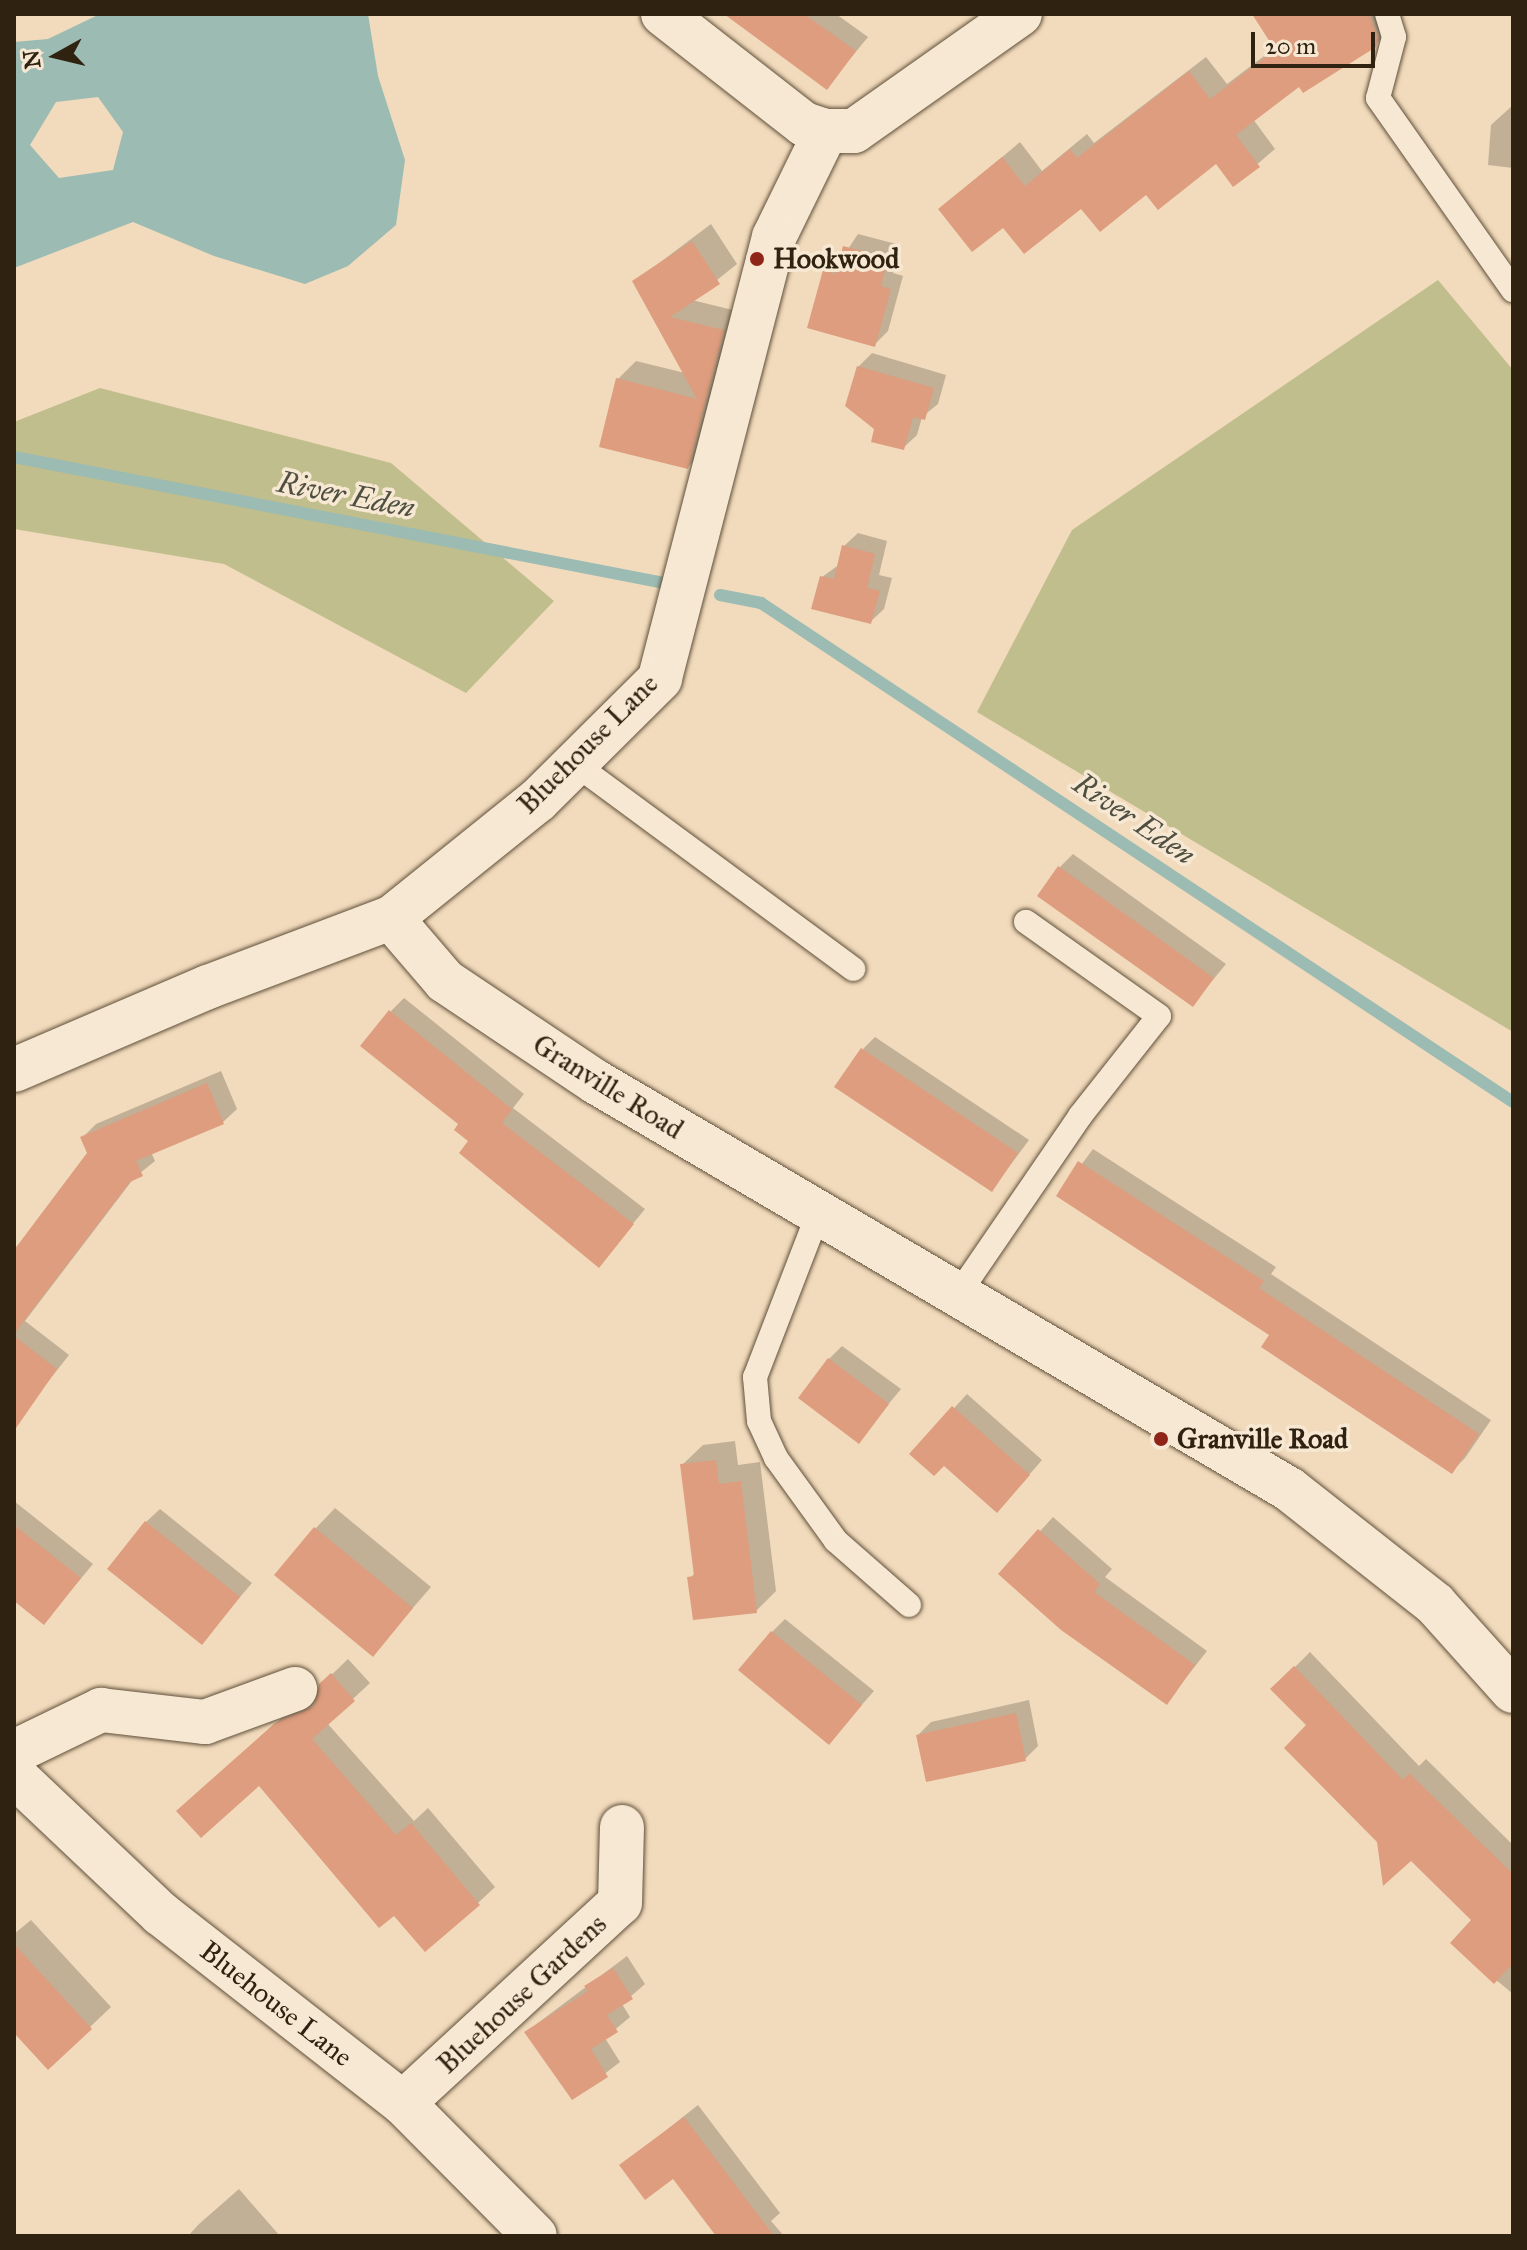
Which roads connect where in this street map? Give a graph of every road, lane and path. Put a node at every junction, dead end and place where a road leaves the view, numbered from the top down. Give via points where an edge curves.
1 (663, 14) edge
2 (1020, 14) edge
3 (1387, 14) edge
4 (826, 131) junction
5 (1513, 290) edge
6 (574, 763) junction
7 (391, 918) junction
8 (1026, 922) dead end
9 (853, 969) dead end
10 (14, 1070) edge
11 (818, 1214) junction
12 (959, 1293) junction
13 (909, 1605) dead end
14 (295, 1689) dead end
15 (1513, 1691) edge
16 (14, 1752) edge
17 (14, 1775) edge
18 (622, 1827) dead end
19 (403, 2103) junction
20 (535, 2236) edge

1 - 4 street via 804,124
2 - 4 street via 854,131
3 - 5 lane via 1394,37 1378,98 1463,226
4 - 6 street, Bluehouse Lane via 774,237 660,679
6 - 7 street, Bluehouse Lane via 538,800
6 - 9 lane
7 - 10 street, Bluehouse Lane via 208,987
7 - 11 street, Granville Road via 445,981 596,1082
8 - 12 lane via 1159,1016 1080,1116
11 - 12 street, Granville Road
11 - 13 lane via 755,1377 759,1421 776,1458 836,1541
12 - 15 street, Granville Road via 1289,1489 1435,1604
14 - 16 street via 205,1722 101,1710
17 - 19 street, Bluehouse Lane via 161,1914
18 - 19 street, Bluehouse Gardens via 620,1903
19 - 20 street, Bluehouse Lane

